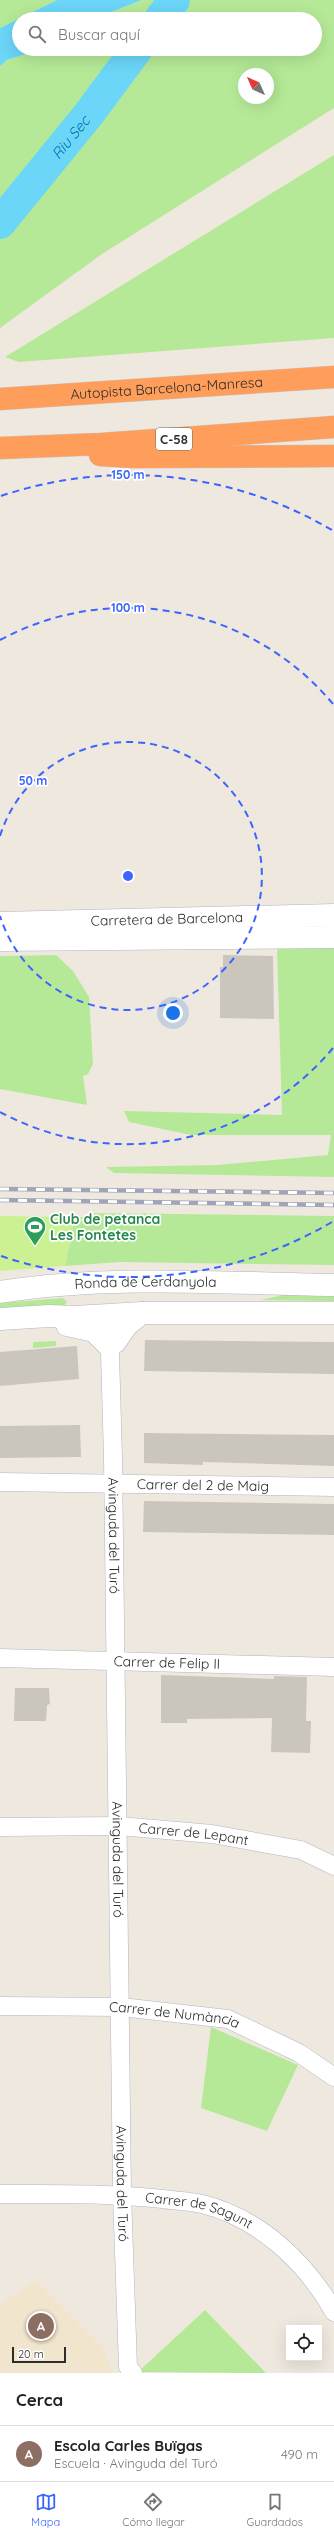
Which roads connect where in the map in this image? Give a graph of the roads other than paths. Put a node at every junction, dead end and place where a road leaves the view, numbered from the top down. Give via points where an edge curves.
1 (334, 377) edge
2 (0, 398) edge
3 (334, 427) edge
4 (7, 448) edge
5 (334, 456) edge
6 (334, 915) edge
7 (165, 919) junction
8 (4, 929) edge
9 (334, 937) edge
10 (98, 940) junction
11 (292, 1284) junction
12 (334, 1285) edge
13 (0, 1292) edge
14 (0, 1296) edge
15 (142, 1313) junction
16 (334, 1313) edge
17 (110, 1316) junction
18 (0, 1319) edge
19 (0, 1332) edge
20 (111, 1346) junction
21 (0, 1482) edge
22 (113, 1483) junction
23 (334, 1487) edge
24 (0, 1658) edge
25 (114, 1662) junction
26 (334, 1667) edge
27 (119, 1826) junction
28 (0, 1827) edge
29 (334, 1866) edge
30 (0, 2006) edge
31 (121, 2006) junction
32 (334, 2077) edge
33 (0, 2194) edge
34 (122, 2194) junction
35 (334, 2312) edge
36 (130, 2370) edge

1 - 2 highway, Autopista Barcelona-Manresa
3 - 4 highway, C-58
4 - 5 highway via 132,457
6 - 7 street, Carretera de Barcelona
7 - 8 street, Carretera de Barcelona
7 - 10 street via 141,928 115,929
8 - 10 street, Carretera de Barcelona
9 - 10 street, Carretera de Barcelona
11 - 12 street, Ronda de Cerdanyola
11 - 13 street, Ronda de Cerdanyola via 54,1284
11 - 17 street, Ronda de Cerdanyola via 260,1295 130,1295 113,1306
14 - 17 street, Ronda de Cerdanyola via 90,1296
15 - 16 street, Ronda de Cerdanyola
15 - 17 street, Ronda de Cerdanyola
15 - 20 street, Ronda de Cerdanyola via 127,1325
17 - 18 street, Ronda de Cerdanyola
17 - 20 street, Avinguda del Turó
19 - 20 street via 71,1324 94,1331
20 - 22 street, Avinguda del Turó
21 - 22 street, Carrer del 2 de Maig
22 - 23 street, Carrer del 2 de Maig
22 - 25 street, Avinguda del Turó
24 - 25 street, Carrer de Felip II
25 - 26 street, Carrer de Felip II
25 - 27 street, Avinguda del Turó
27 - 28 street, Carrer de Lepant
27 - 29 street, Carrer de Lepant via 212,1834 264,1843 301,1850
27 - 31 street, Avinguda del Turó
30 - 31 street, Carrer de Numància
31 - 32 street, Carrer de Numància via 228,2019 299,2053
31 - 34 street, Avinguda del Turó
33 - 34 street, Carrer de Sagunt
34 - 35 street, Carrer de Sagunt via 202,2204 234,2216 265,2234 298,2262
34 - 36 street, Avinguda del Turó

